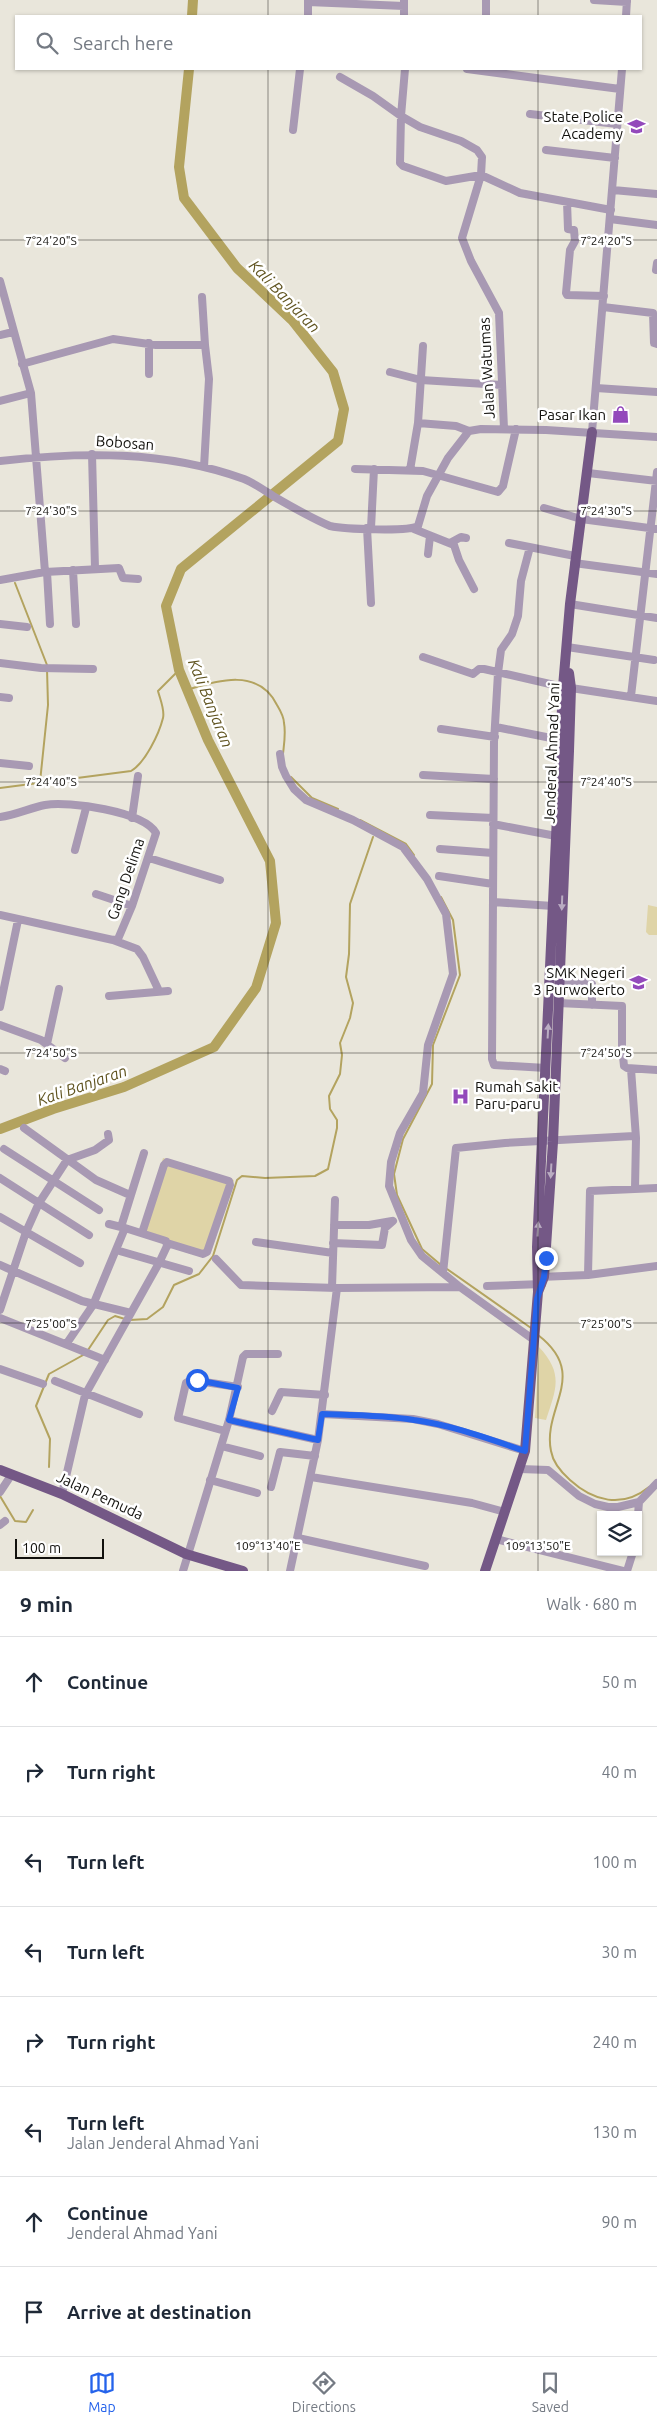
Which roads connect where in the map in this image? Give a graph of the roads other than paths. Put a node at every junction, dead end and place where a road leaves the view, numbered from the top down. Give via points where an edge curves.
1 (486, 0) edge
2 (594, 0) edge
3 (308, 1) edge
4 (627, 1) edge
5 (404, 3) edge
6 (308, 15) edge
7 (486, 15) edge
8 (626, 15) edge
9 (300, 70) edge
10 (405, 70) edge
11 (483, 70) edge
12 (622, 70) edge
13 (340, 77) dead end
14 (620, 88) junction
15 (530, 114) dead end
16 (401, 116) junction
17 (618, 124) junction
18 (293, 130) dead end
19 (546, 150) dead end
20 (615, 158) junction
21 (481, 174) junction
22 (612, 190) junction
23 (657, 194) edge
24 (567, 202) junction
25 (611, 210) junction
26 (610, 219) junction
27 (657, 225) edge
28 (657, 263) edge
29 (656, 270) edge
30 (0, 282) edge
31 (1, 292) edge
32 (604, 296) junction
33 (202, 297) dead end
34 (603, 308) junction
35 (13, 332) junction
36 (0, 335) edge
37 (149, 343) junction
38 (657, 344) edge
39 (205, 345) junction
40 (423, 346) dead end
41 (22, 364) junction
42 (390, 372) dead end
43 (149, 374) dead end
44 (422, 380) junction
45 (502, 385) junction
46 (596, 388) junction
47 (657, 392) edge
48 (30, 393) junction
49 (0, 401) edge
50 (418, 422) junction
51 (504, 429) junction
52 (516, 429) junction
53 (469, 431) junction
54 (592, 432) junction
55 (657, 437) edge
56 (92, 454) junction
57 (35, 457) junction
58 (0, 461) edge
59 (204, 467) junction
60 (355, 469) dead end
61 (374, 469) junction
62 (410, 470) junction
63 (657, 472) edge
64 (588, 473) junction
65 (438, 476) junction
66 (656, 481) edge
67 (544, 508) dead end
68 (581, 519) junction
69 (369, 528) junction
70 (414, 529) junction
71 (654, 529) edge
72 (430, 536) junction
73 (466, 538) dead end
74 (450, 543) junction
75 (509, 543) dead end
76 (530, 547) junction
77 (428, 554) dead end
78 (575, 560) junction
79 (95, 568) junction
80 (72, 570) junction
81 (46, 572) junction
82 (646, 573) junction
83 (657, 574) edge
84 (138, 579) dead end
85 (0, 580) edge
86 (474, 589) dead end
87 (371, 604) dead end
88 (570, 604) junction
89 (641, 616) junction
90 (657, 618) edge
91 (0, 624) edge
92 (50, 624) dead end
93 (76, 624) dead end
94 (27, 627) dead end
95 (567, 647) junction
96 (636, 656) junction
97 (423, 657) dead end
98 (654, 660) dead end
99 (0, 663) edge
100 (93, 669) dead end
101 (498, 673) junction
102 (567, 687) junction
103 (631, 696) junction
104 (0, 697) edge
105 (9, 698) dead end
106 (657, 701) edge
107 (496, 727) junction
108 (441, 729) dead end
109 (495, 737) junction
110 (561, 740) junction
111 (280, 754) dead end
112 (0, 763) edge
113 (29, 766) dead end
114 (138, 776) dead end
115 (423, 776) dead end
116 (494, 779) junction
117 (86, 808) junction
118 (430, 815) dead end
119 (0, 817) edge
120 (132, 818) junction
121 (493, 821) junction
122 (556, 836) junction
123 (440, 849) dead end
124 (75, 850) dead end
125 (493, 853) junction
126 (149, 858) junction
127 (439, 876) dead end
128 (220, 880) dead end
129 (494, 884) junction
130 (96, 894) dead end
131 (493, 902) junction
132 (132, 906) junction
133 (553, 906) junction
134 (0, 915) edge
135 (18, 920) junction
136 (112, 940) junction
137 (555, 968) junction
138 (559, 980) junction
139 (59, 989) dead end
140 (159, 991) junction
141 (168, 991) dead end
142 (109, 996) dead end
143 (558, 1003) junction
144 (592, 1006) junction
145 (0, 1007) edge
146 (0, 1025) edge
147 (47, 1044) junction
148 (551, 1051) junction
149 (65, 1058) dead end
150 (546, 1068) junction
151 (631, 1069) junction
152 (657, 1070) edge
153 (24, 1128) dead end
154 (108, 1134) dead end
155 (634, 1136) junction
156 (548, 1141) junction
157 (4, 1149) dead end
158 (144, 1153) dead end
159 (68, 1160) junction
160 (0, 1178) edge
161 (54, 1180) junction
162 (635, 1188) junction
163 (657, 1188) edge
164 (130, 1195) junction
165 (335, 1200) dead end
166 (40, 1202) junction
167 (99, 1210) dead end
168 (0, 1217) edge
169 (402, 1218) junction
170 (393, 1221) junction
171 (109, 1224) dead end
172 (334, 1226) junction
173 (123, 1227) junction
174 (26, 1232) junction
175 (142, 1233) junction
176 (89, 1235) dead end
177 (256, 1242) dead end
178 (167, 1243) junction
179 (333, 1243) junction
180 (116, 1250) junction
181 (333, 1253) junction
182 (216, 1259) dead end
183 (80, 1263) dead end
184 (159, 1263) junction
185 (0, 1265) edge
186 (657, 1266) edge
187 (444, 1267) junction
188 (13, 1271) junction
189 (189, 1271) dead end
190 (588, 1275) junction
191 (539, 1283) junction
192 (487, 1286) dead end
193 (460, 1287) junction
194 (335, 1288) junction
195 (93, 1304) junction
196 (0, 1310) edge
197 (129, 1316) junction
198 (0, 1318) edge
199 (534, 1339) junction
200 (67, 1343) junction
201 (278, 1354) dead end
202 (105, 1360) junction
203 (0, 1369) edge
204 (55, 1381) dead end
205 (43, 1384) dead end
206 (238, 1388) junction
207 (85, 1394) junction
208 (325, 1395) junction
209 (272, 1411) dead end
210 (139, 1414) dead end
211 (322, 1414) junction
212 (229, 1420) junction
213 (225, 1431) junction
214 (318, 1440) junction
215 (221, 1446) junction
216 (525, 1451) junction
217 (260, 1456) dead end
218 (314, 1456) junction
219 (520, 1469) junction
220 (0, 1470) edge
221 (12, 1474) junction
222 (311, 1476) junction
223 (210, 1480) junction
224 (657, 1483) edge
225 (270, 1486) dead end
226 (0, 1492) edge
227 (257, 1493) dead end
228 (62, 1494) junction
229 (639, 1502) junction
230 (638, 1511) edge
231 (506, 1512) junction
232 (298, 1538) junction
233 (496, 1539) junction
234 (186, 1554) junction
235 (632, 1556) edge
236 (425, 1566) dead end
237 (183, 1571) edge
238 (243, 1571) edge
239 (290, 1571) edge
240 (485, 1571) edge
241 (623, 1571) edge
242 (628, 1571) edge

1 - 7 street
2 - 4 street
3 - 5 street
3 - 6 street
4 - 8 street
9 - 18 street
10 - 16 street
11 - 14 street
12 - 14 street
13 - 16 street, Jalan Watumas
14 - 17 street
15 - 17 street
16 - 21 street, Jalan Watumas via 477,150 482,157
16 - 21 street via 400,165 446,181
17 - 20 street
19 - 20 street
20 - 22 street
21 - 24 street via 520,193
21 - 45 street, Jalan Watumas via 462,238 470,261 498,313
22 - 23 street
22 - 25 street
24 - 25 street
24 - 32 street via 568,229 574,230 575,241 570,250 566,293
25 - 26 street
26 - 27 street
26 - 32 street
28 - 29 street
30 - 31 street
31 - 35 street
32 - 34 street
33 - 39 street
34 - 38 street via 653,313 653,339
34 - 46 street
35 - 36 street
35 - 41 street
37 - 39 street
37 - 41 street via 113,339
37 - 43 street
39 - 59 street via 208,379
40 - 44 street
41 - 48 street
42 - 44 street
44 - 45 street
44 - 50 street
45 - 51 street, Jalan Watumas
46 - 47 street
46 - 54 street
48 - 49 street
48 - 57 street
50 - 53 street via 456,426
50 - 62 street
51 - 52 street
51 - 53 street
52 - 54 street
52 - 65 street via 500,491
53 - 65 street
54 - 55 street
54 - 64 main road, Jenderal Ahmad Yani
56 - 57 street, Bobosan
56 - 59 street, Bobosan via 124,454
56 - 79 street
57 - 58 street, Bobosan
57 - 81 street
59 - 69 street, Bobosan via 246,480 330,526
60 - 61 street
61 - 62 street
61 - 69 street
62 - 65 street
63 - 66 street
64 - 66 street
64 - 68 main road, Jenderal Ahmad Yani
65 - 70 street via 427,496 420,524
66 - 71 street
67 - 68 street
68 - 71 street
68 - 78 main road, Jenderal Ahmad Yani
69 - 70 street, Bobosan
69 - 87 street
70 - 72 street
71 - 82 street
72 - 74 street
72 - 77 street
73 - 74 street
74 - 86 street via 457,550
75 - 76 street
76 - 78 street
76 - 101 street via 521,581 518,616 512,634 501,650
78 - 82 street
78 - 88 main road, Jenderal Ahmad Yani
79 - 80 street
79 - 84 street via 119,568 123,578
80 - 81 street
80 - 93 street
81 - 85 street
81 - 92 street
82 - 83 street
82 - 89 street
88 - 89 street
88 - 95 main road, Jenderal Ahmad Yani
89 - 90 street
89 - 96 street
91 - 94 street
95 - 96 street
95 - 102 main road, Jenderal Ahmad Yani
96 - 98 street
96 - 103 street
97 - 101 street via 473,674 481,669
99 - 100 street
101 - 102 street
101 - 107 street
102 - 103 street
102 - 110 main road, Jenderal Ahmad Yani
102 -> 137 main road, Jenderal Ahmad Yani
103 - 106 street
104 - 105 street
107 - 109 street
107 - 110 street
108 - 109 street
109 - 116 street
110 - 122 main road, Jenderal Ahmad Yani
111 - 169 street via 286,776 306,800 403,847 439,898 449,922 454,966 450,985 428,1045 423,1093 400,1133 391,1162 389,1186
112 - 113 street
114 - 120 street
115 - 116 street
116 - 121 street
117 - 119 street, Gang Delima via 45,805
117 - 120 street, Gang Delima via 118,812
117 - 124 street
118 - 121 street
120 - 126 street, Gang Delima via 152,828 156,834
121 - 122 street
121 - 125 street
122 - 133 main road, Jenderal Ahmad Yani
123 - 125 street
125 - 129 street
126 - 128 street
126 - 132 street, Gang Delima
127 - 129 street
129 - 131 street
130 - 132 street
131 - 133 street
131 - 150 street via 492,1063
132 - 136 street, Gang Delima via 120,936
133 - 137 main road, Jenderal Ahmad Yani
134 - 135 street
135 - 136 street
135 - 145 street
136 - 140 street via 137,949
137 - 138 main road, Jenderal Ahmad Yani
148 -> 137 main road, Jenderal Ahmad Yani
138 - 143 main road, Jenderal Ahmad Yani
138 - 144 street via 590,982
139 - 147 street
140 - 141 street
140 - 142 street
143 - 144 street
143 - 148 main road, Jenderal Ahmad Yani
144 - 151 street via 622,1006 624,1066
146 - 147 street
147 - 149 street
148 - 150 main road, Jenderal Ahmad Yani
148 - 156 main road, Jenderal Ahmad Yani
150 - 156 main road, Jenderal Ahmad Yani
151 - 152 street
151 - 155 street
153 - 159 street
154 - 159 street via 109,1140 103,1146
155 - 156 street
155 - 162 street
156 - 187 street via 456,1148
156 - 191 main road, Jenderal Ahmad Yani
157 - 161 street
158 - 164 street
159 - 161 street
159 - 164 street via 96,1180
160 - 166 street
161 - 166 street
161 - 167 street
162 - 163 street
162 - 190 street via 590,1191
164 - 173 street
165 - 172 street
166 - 174 street
166 - 176 street
168 - 174 street
169 - 170 street
169 - 187 street via 415,1247 430,1264
170 - 172 street
170 - 179 street via 385,1228 382,1245
171 - 173 street
172 - 179 street
173 - 175 street
173 - 180 street
174 - 183 street
174 - 188 street
175 - 178 street
175 - 178 street via 167,1162 229,1181 207,1252 203,1254
177 - 181 street
178 - 184 street
179 - 181 street
180 - 184 street
180 - 195 street
181 - 194 street
182 - 194 street via 241,1285
184 - 189 street
184 - 197 street
185 - 188 street
186 - 190 street
187 - 193 street
188 - 195 street
188 - 196 street
190 - 191 street
191 - 192 street
191 - 199 main road, Jenderal Ahmad Yani
193 - 194 street
193 - 199 street
194 - 208 street
195 - 197 street
195 - 200 street
197 - 202 street
198 - 200 street
199 - 216 main road, Jenderal Ahmad Yani
200 - 202 street
201 - 206 street via 244,1355
202 - 207 street
203 - 205 street
204 - 207 street
206 - 212 street
206 - 213 street via 191,1380 186,1384 178,1418
207 - 210 street
207 - 228 street
208 - 209 street via 281,1392
208 - 211 street
211 - 214 street
211 - 216 street via 422,1421
212 - 213 street
212 - 214 street
213 - 215 street
214 - 218 street
215 - 217 street
215 - 223 street
216 - 219 main road, Jenderal Ahmad Yani
218 - 222 street
218 - 225 street via 280,1452
219 - 229 street via 548,1470 571,1490 595,1504 618,1507
219 - 231 main road, Jenderal Ahmad Yani
220 - 221 main road, Jalan Pemuda
221 - 226 street
221 - 228 main road, Jalan Pemuda
222 - 231 street via 472,1503
222 - 232 street
223 - 227 street
223 - 234 street
224 - 229 street
228 - 234 main road, Jalan Pemuda
229 - 230 street
231 - 233 main road, Jenderal Ahmad Yani
232 - 236 street
232 - 239 street
233 - 240 main road, Jenderal Ahmad Yani
233 - 241 street
234 - 237 street
234 - 238 main road, Jalan Pemuda
235 - 242 street

